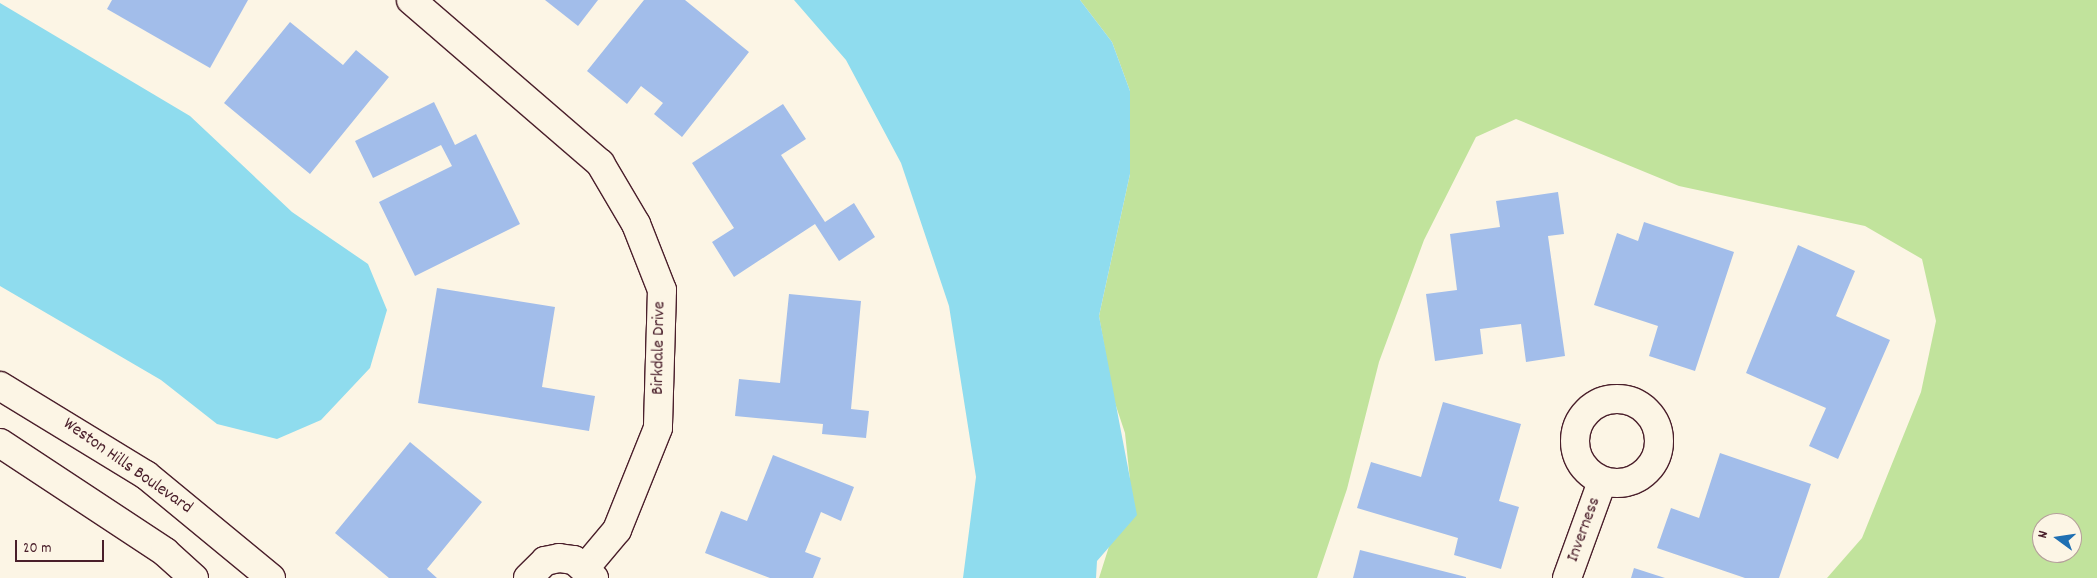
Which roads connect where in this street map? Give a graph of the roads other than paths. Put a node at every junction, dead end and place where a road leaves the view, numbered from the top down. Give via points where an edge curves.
1 (411, 0) edge
2 (0, 386) edge
3 (0, 444) edge
4 (1602, 482) dead end
5 (590, 573) edge
6 (194, 578) edge
7 (271, 578) edge
8 (528, 578) edge
9 (1567, 578) edge

1 - 5 street, Birkdale Drive via 600,163 636,224 662,290 658,428 617,530
2 - 7 street, Weston Hills Boulevard via 146,475
3 - 6 street via 165,552
4 - 9 street, Inverness
5 - 8 street, Birkdale Drive via 559,558 545,561

